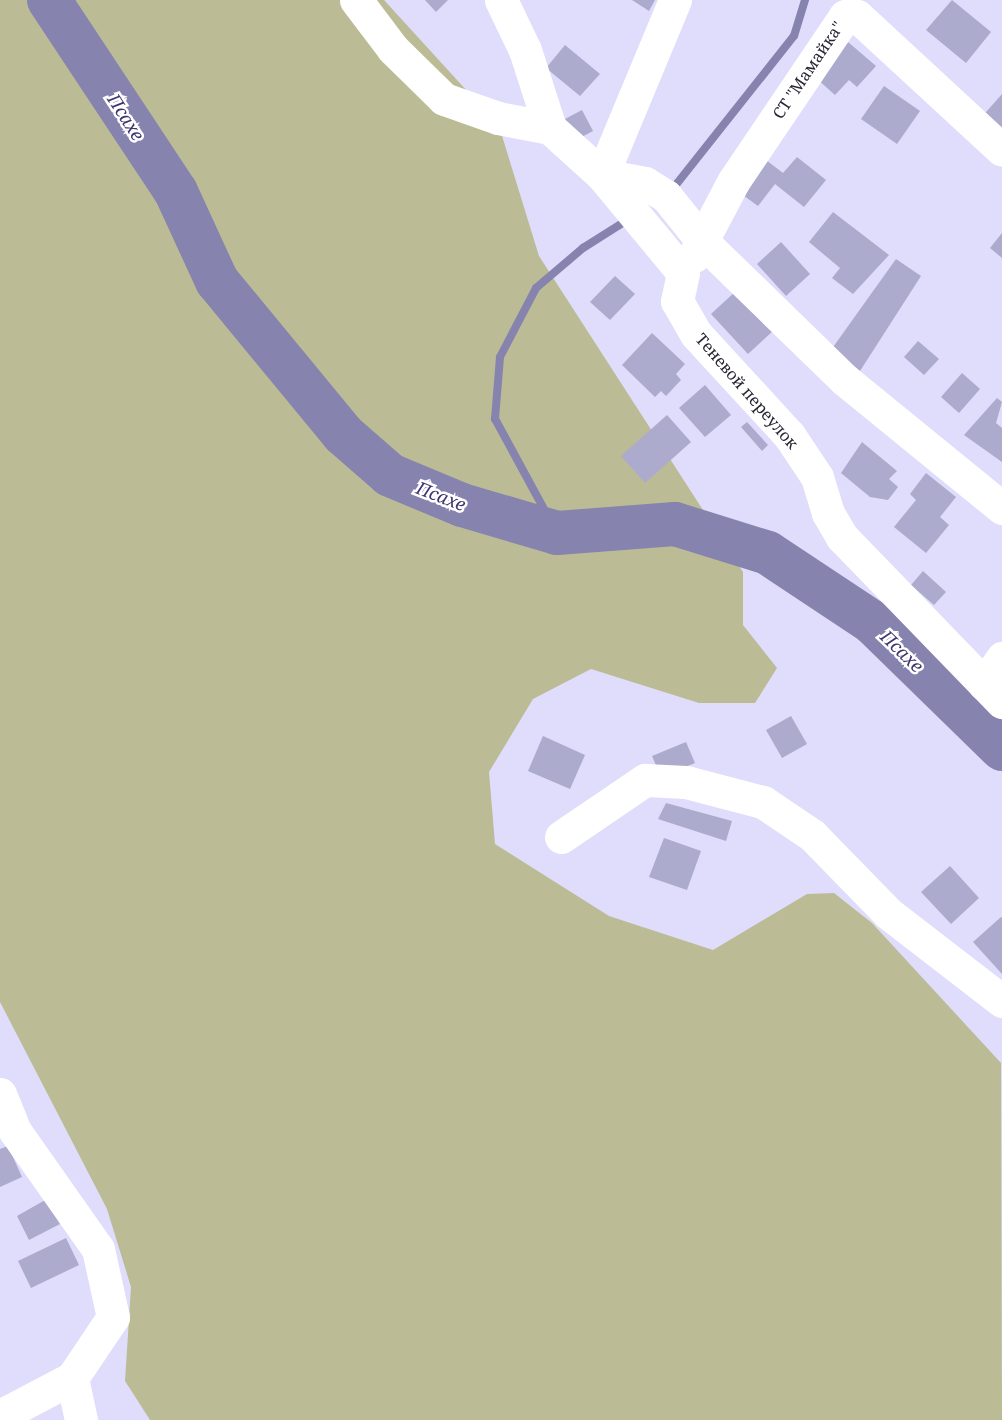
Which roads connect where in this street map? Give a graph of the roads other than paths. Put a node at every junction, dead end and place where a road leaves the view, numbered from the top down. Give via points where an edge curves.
1 (356, 0) edge
2 (501, 0) edge
3 (675, 0) edge
4 (550, 128) junction
5 (1002, 150) edge
6 (610, 184) junction
7 (703, 242) junction
8 (683, 273) junction
9 (1002, 508) edge
10 (996, 681) edge
11 (561, 837) dead end
12 (1002, 1001) edge
13 (0, 1094) edge
14 (72, 1378) junction
15 (0, 1416) edge
16 (81, 1420) edge

1 - 4 street via 393,49 444,99 498,118
2 - 4 street via 525,50
3 - 6 street
4 - 6 street
5 - 7 street, СТ "Мамайка" via 857,16 846,16 733,182
6 - 7 street via 645,183 666,196
6 - 8 street
7 - 8 street, СТ "Мамайка"
7 - 9 street via 879,411
8 - 10 street, Теневой переулок via 677,301 696,334 789,435 817,477 828,513 843,537
11 - 12 street via 645,780 686,782 763,802 812,835 888,913
13 - 14 street via 15,1131 98,1249 113,1295 113,1317 105,1338
14 - 15 street
14 - 16 street

